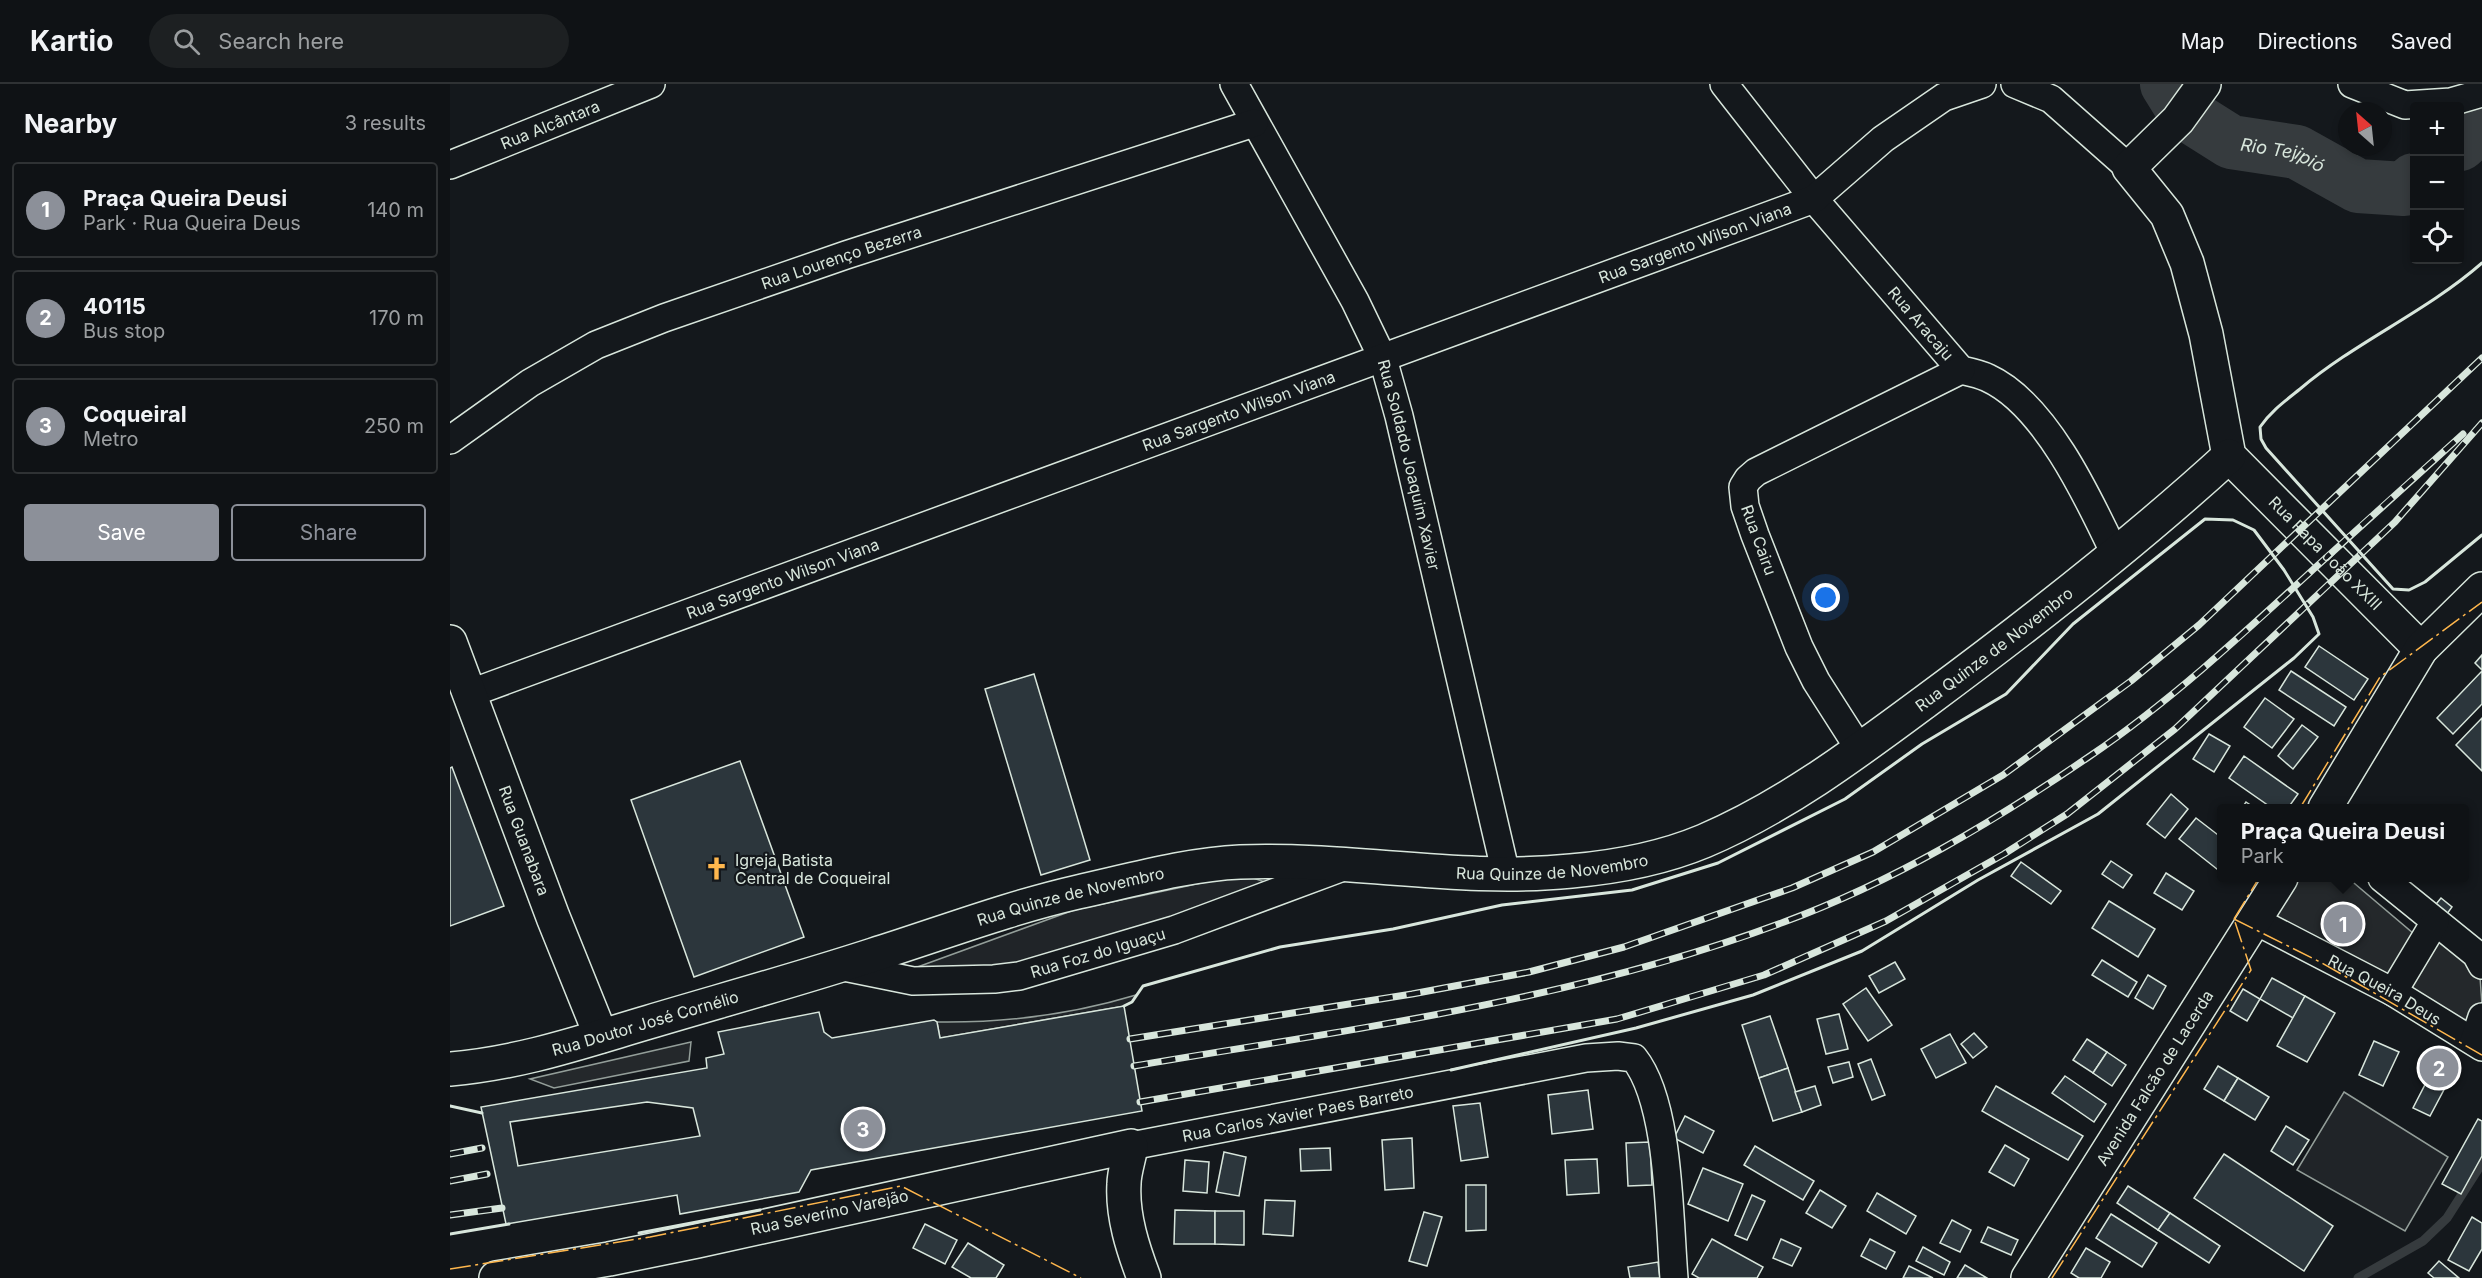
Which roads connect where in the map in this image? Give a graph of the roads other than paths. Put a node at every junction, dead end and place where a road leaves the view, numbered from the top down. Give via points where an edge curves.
1 (651, 84) edge
2 (1234, 84) edge
3 (1724, 84) edge
4 (1982, 84) edge
5 (2015, 84) edge
6 (2204, 84) edge
7 (2352, 84) edge
8 (2482, 93) edge
9 (1254, 123) junction
10 (450, 165) edge
11 (2129, 168) junction
12 (1814, 199) junction
13 (1383, 359) junction
14 (1961, 370) junction
15 (450, 440) edge
16 (2229, 456) junction
17 (2115, 554) junction
18 (2482, 589) edge
19 (450, 642) edge
20 (2421, 649) junction
21 (471, 693) junction
22 (1860, 750) junction
23 (2327, 804) edge
24 (1345, 866) junction
25 (1506, 874) junction
26 (2278, 882) edge
27 (2387, 882) edge
28 (2254, 920) junction
29 (2435, 922) junction
30 (2482, 965) edge
31 (839, 966) junction
32 (2393, 992) junction
33 (2479, 1035) edge
34 (601, 1036) junction
35 (450, 1069) edge
36 (1131, 1146) junction
37 (962, 1184) joint
38 (496, 1278) edge
39 (1144, 1278) edge
40 (1674, 1278) edge
41 (2028, 1278) edge

1 - 10 street, Rua Alcântara
2 - 9 street, Rua Soldado Joaquim Xavier
3 - 12 street, Rua Aracaju
4 - 12 street, Rua Sargento Wilson Viana via 1935,103 1883,139
5 - 11 street via 2051,99
6 - 11 street via 2178,120
7 - 8 street via 2405,105 2451,102
9 - 13 street, Rua Soldado Joaquim Xavier via 1355,301
9 - 15 street, Rua Lourenço Bezerra via 846,255 654,322 596,345 530,383
11 - 16 street via 2167,215 2187,263 2206,334
12 - 13 street, Rua Sargento Wilson Viana
12 - 14 street, Rua Aracaju
13 - 21 street, Rua Sargento Wilson Viana
13 - 25 street, Rua Soldado Joaquim Xavier
14 - 17 street, Rua Aracaju via 1987,377 2031,412 2085,491
14 - 22 street, Rua Cairu via 1756,472 1743,487 1755,535 1799,647
16 - 17 street, Rua Quinze de Novembro
16 - 20 street, Rua Papa João XXIII
17 - 22 street, Rua Quinze de Novembro
18 - 20 street
19 - 21 street, Rua Guanabara
20 - 23 street
21 - 34 street, Rua Guanabara
22 - 25 street, Rua Quinze de Novembro via 1775,805 1706,840 1650,860 1568,872
24 - 25 street, Rua Quinze de Novembro
24 - 31 street, Rua Quinze de Novembro via 1236,862 1164,873 1071,894
24 - 31 street, Rua Foz do Iguaçu via 1174,930 1019,976 914,981
26 - 28 street, Avenida Falcão de Lacerda
27 - 29 street
28 - 32 street, Rua Queira Deus
28 - 41 street, Avenida Falcão de Lacerda
29 - 30 street via 2476,954
29 - 32 street
31 - 34 street, Rua Doutor José Cornélio
32 - 33 street, Rua Queira Deus
34 - 35 street, Rua Doutor José Cornélio via 548,1053
36 - 37 street, Rua Carlos Xavier Paes Barreto
36 - 39 street via 1124,1184 1126,1220
36 - 40 street, Rua Carlos Xavier Paes Barreto via 1586,1058 1634,1058 1649,1082 1662,1134
37 - 38 street, Rua Severino Varejão via 697,1241

